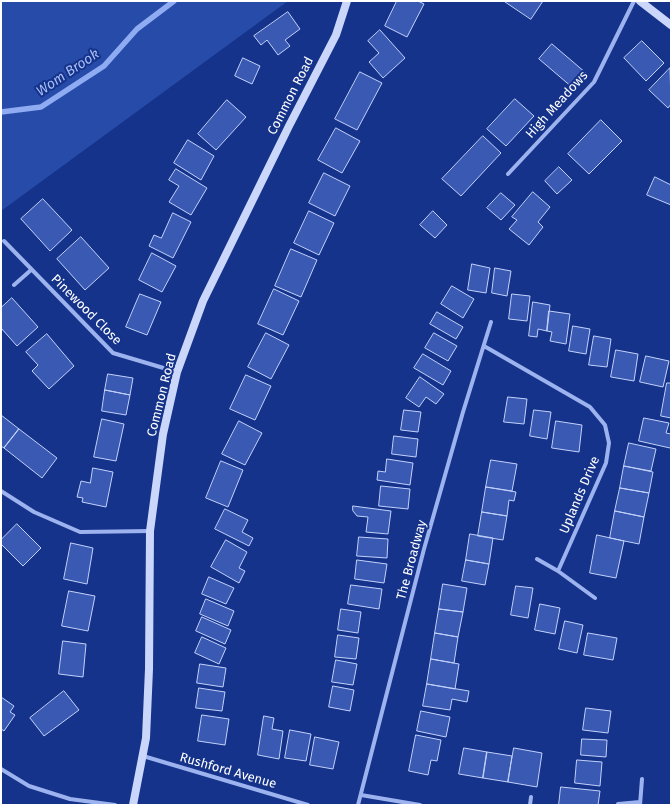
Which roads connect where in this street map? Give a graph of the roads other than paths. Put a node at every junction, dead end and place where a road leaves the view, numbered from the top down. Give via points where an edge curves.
1 (347, 1) edge
2 (634, 1) edge
3 (640, 1) edge
4 (671, 26) edge
5 (508, 174) dead end
6 (4, 241) dead end
7 (31, 270) junction
8 (14, 285) dead end
9 (492, 322) dead end
10 (484, 346) junction
11 (177, 372) junction
12 (1, 491) edge
13 (150, 531) junction
14 (537, 559) dead end
15 (558, 571) junction
16 (595, 598) dead end
17 (143, 756) junction
18 (1, 769) edge
19 (642, 779) dead end
20 (361, 795) junction
21 (530, 797) dead end
22 (618, 804) edge
23 (640, 804) edge
24 (115, 805) edge
25 (133, 805) edge
26 (308, 805) edge
27 (358, 805) edge
28 (420, 805) edge
29 (530, 805) edge

1 - 11 street, Common Road via 336,35 203,301
2 - 5 street, High Meadows via 594,82
3 - 4 street
6 - 7 street, Pinewood Close
7 - 8 street
7 - 11 street, Pinewood Close via 113,354
9 - 10 street, The Broadway
10 - 15 street, Uplands Drive via 590,407 605,425 609,443 606,463
10 - 20 street, The Broadway via 424,549
11 - 13 street, Common Road via 163,434
12 - 13 street via 34,512 80,532
13 - 17 street, Common Road via 149,669
14 - 15 street
15 - 16 street
17 - 25 street, Common Road
17 - 26 street, Rushford Avenue
18 - 24 street via 29,786 70,799
19 - 23 street
20 - 27 street, The Broadway
20 - 28 street
21 - 29 street
22 - 23 street

